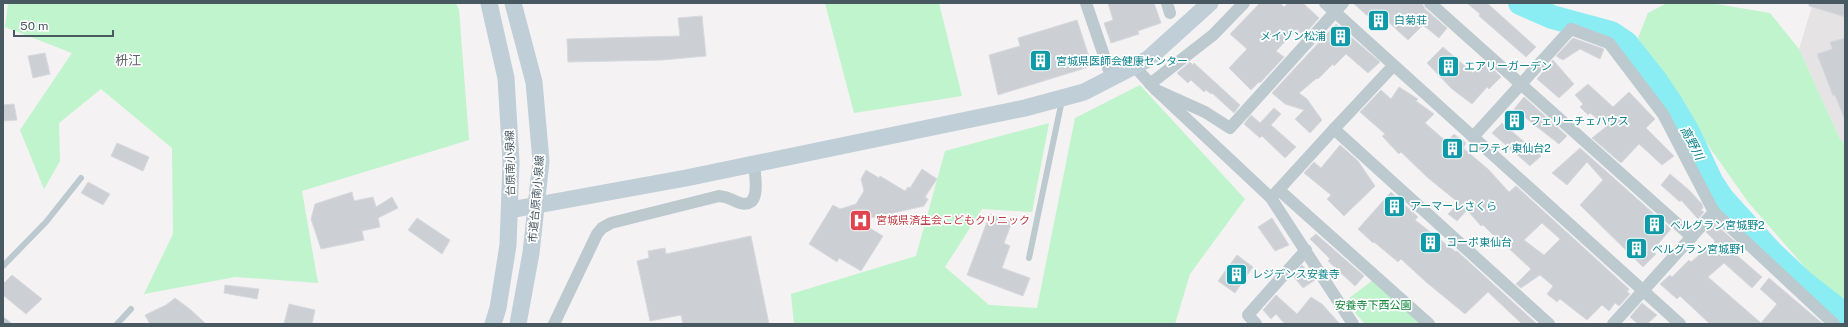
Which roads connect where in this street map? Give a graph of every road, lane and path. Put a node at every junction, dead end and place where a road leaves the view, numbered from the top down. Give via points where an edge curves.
1 (489, 3) edge
2 (513, 3) edge
3 (1086, 3) edge
4 (1210, 3) edge
5 (1244, 3) edge
6 (1325, 3) edge
7 (1343, 3) edge
8 (1430, 3) edge
9 (1335, 12) junction
10 (1393, 66) junction
11 (1135, 67) junction
12 (1112, 79) junction
13 (1521, 85) junction
14 (1153, 87) junction
15 (1062, 98) junction
16 (1334, 129) junction
17 (1473, 138) junction
18 (754, 164) junction
19 (82, 178) dead end
20 (1275, 194) junction
21 (537, 207) junction
22 (510, 210) junction
23 (1714, 212) junction
24 (1692, 237) junction
25 (1306, 250) junction
26 (1029, 258) dead end
27 (3, 266) edge
28 (1643, 291) junction
29 (131, 309) dead end
30 (122, 318) junction
31 (3, 320) edge
32 (1351, 323) edge
33 (8, 324) edge
34 (117, 324) edge
35 (128, 324) edge
36 (493, 324) edge
37 (518, 324) edge
38 (554, 324) edge
39 (1256, 324) edge
40 (1429, 324) edge
41 (1549, 324) edge
42 (1613, 324) edge
43 (1680, 324) edge
44 (1834, 324) edge

1 - 22 street, 台原南小泉線 via 506,78 511,162
2 - 21 street, 市道台原南小泉線 via 534,82 541,161
3 - 12 street
4 - 11 street via 1148,60
5 - 14 street via 1214,35
6 - 9 street
7 - 9 street
8 - 13 street
9 - 10 street
9 - 14 street via 1230,128 1205,112
10 - 16 street
10 - 17 street
11 - 12 street
11 - 14 street
12 - 15 street via 1084,92
13 - 17 street
13 - 23 street via 1571,29 1610,43 1663,114
13 - 24 street
14 - 20 street
15 - 18 street via 1025,108
15 - 26 lane
16 - 20 street
16 - 41 street
17 - 28 street
18 - 21 street
18 - 38 street via 756,187 754,198 750,202 745,204 719,196 611,223 602,228 596,234
19 - 27 lane via 46,222
20 - 25 street
20 - 40 street
21 - 22 street
21 - 37 street, 市道台原南小泉線
22 - 36 street, 台原南小泉線 via 508,245
23 - 24 street
23 - 44 street
24 - 28 street
25 - 32 street
25 - 39 street via 1248,315
28 - 42 street
28 - 43 street
29 - 30 lane
30 - 34 lane
30 - 35 lane
31 - 33 lane

